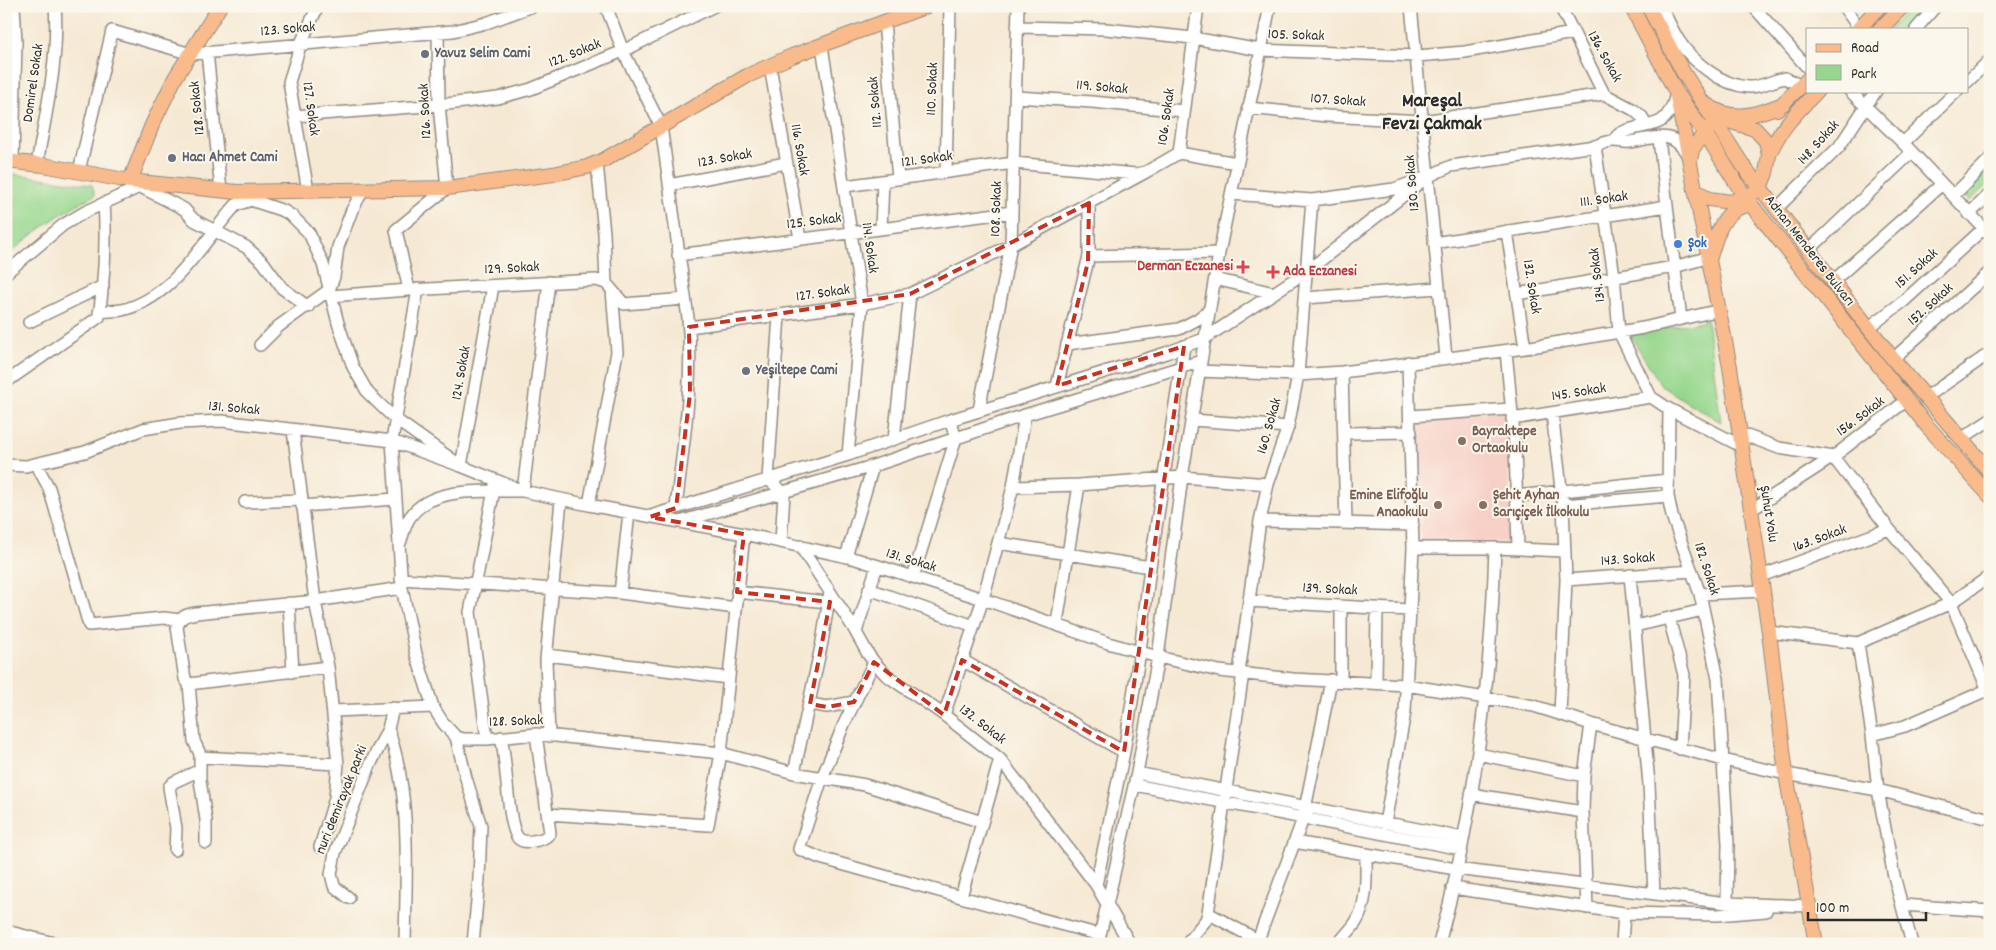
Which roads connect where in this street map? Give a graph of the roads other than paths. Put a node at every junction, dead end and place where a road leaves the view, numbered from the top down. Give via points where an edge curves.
1 (14, 6) edge
2 (55, 6) edge
3 (220, 6) edge
4 (318, 6) edge
5 (533, 6) edge
6 (606, 6) edge
7 (714, 6) edge
8 (927, 6) edge
9 (950, 6) edge
10 (1018, 6) edge
11 (1198, 6) edge
12 (1270, 6) edge
13 (1411, 6) edge
14 (1560, 6) edge
15 (1631, 6) edge
16 (1648, 6) edge
17 (1661, 6) edge
18 (1771, 6) edge
19 (1843, 6) edge
20 (1880, 6) edge
21 (1902, 6) edge
22 (1936, 6) edge
23 (520, 9) edge
24 (902, 10) edge
25 (1757, 10) edge
26 (884, 22) junction
27 (1018, 28) junction
28 (1859, 28) edge
29 (1881, 28) edge
30 (1917, 28) edge
31 (438, 32) junction
32 (1573, 33) junction
33 (1193, 38) junction
34 (301, 43) junction
35 (822, 46) junction
36 (1260, 50) junction
37 (622, 51) junction
38 (207, 52) junction
39 (191, 54) junction
40 (1417, 56) junction
41 (1990, 60) edge
42 (770, 66) junction
43 (1806, 66) edge
44 (1968, 81) edge
45 (1804, 83) edge
46 (1676, 92) junction
47 (1816, 92) edge
48 (1851, 92) edge
49 (1875, 92) edge
50 (1956, 92) edge
51 (1604, 94) junction
52 (1017, 97) junction
53 (1702, 102) junction
54 (1783, 104) junction
55 (439, 106) junction
56 (1867, 107) junction
57 (1248, 108) junction
58 (1184, 111) junction
59 (294, 116) junction
60 (1423, 121) junction
61 (661, 126) junction
62 (1646, 126) junction
63 (1755, 128) junction
64 (1711, 129) junction
65 (1659, 139) dead end
66 (1614, 141) junction
67 (1903, 144) junction
68 (1595, 146) junction
69 (1912, 152) junction
70 (1179, 154) junction
71 (1767, 154) junction
72 (1990, 159) edge
73 (10, 161) edge
74 (1689, 162) junction
75 (597, 163) junction
76 (786, 163) junction
77 (1014, 163) junction
78 (1237, 163) junction
79 (37, 164) junction
80 (79, 171) junction
81 (946, 172) junction
82 (1146, 172) junction
83 (1427, 177) junction
84 (898, 179) junction
85 (883, 181) junction
86 (140, 183) junction
87 (669, 184) junction
88 (1942, 184) junction
89 (845, 186) junction
90 (447, 188) junction
91 (1760, 188) junction
92 (363, 190) junction
93 (1695, 190) junction
94 (221, 191) junction
95 (308, 191) junction
96 (237, 192) junction
97 (1231, 194) junction
98 (1990, 194) edge
99 (1953, 196) junction
100 (251, 200) junction
101 (1312, 200) junction
102 (1742, 201) junction
103 (104, 203) junction
104 (1089, 203) junction
105 (1667, 206) junction
106 (1776, 209) junction
107 (1012, 212) junction
108 (1969, 214) junction
109 (1605, 215) junction
110 (881, 229) junction
111 (1507, 231) junction
112 (215, 232) junction
113 (1986, 232) edge
114 (852, 233) junction
115 (800, 239) junction
116 (1434, 243) junction
117 (1011, 245) junction
118 (1808, 251) junction
119 (1219, 253) junction
120 (1711, 253) junction
121 (678, 255) junction
122 (1089, 256) junction
123 (1674, 267) junction
124 (1306, 271) junction
125 (1990, 272) edge
126 (6, 273) edge
127 (1614, 276) junction
128 (1215, 279) junction
129 (549, 282) junction
130 (1832, 282) junction
131 (103, 286) junction
132 (493, 286) junction
133 (609, 287) junction
134 (1438, 288) junction
135 (414, 289) junction
136 (330, 293) junction
137 (1274, 293) junction
138 (910, 294) junction
139 (1517, 294) junction
140 (1305, 298) junction
141 (685, 299) junction
142 (862, 304) junction
143 (308, 307) junction
144 (1209, 310) junction
145 (1720, 310) junction
146 (99, 312) junction
147 (779, 315) junction
148 (1681, 319) junction
149 (29, 322) dead end
150 (689, 327) junction
151 (1868, 328) junction
152 (1620, 332) junction
153 (1204, 339) junction
154 (1067, 344) junction
155 (260, 345) dead end
156 (1184, 346) junction
157 (1525, 348) junction
158 (1506, 351) junction
159 (1990, 353) edge
160 (1446, 357) junction
161 (1893, 359) junction
162 (1408, 362) junction
163 (1181, 366) junction
164 (1200, 366) junction
165 (1342, 372) junction
166 (1298, 375) junction
167 (6, 382) edge
168 (1057, 386) junction
169 (1651, 397) junction
170 (1926, 398) junction
171 (1907, 400) junction
172 (1669, 409) junction
173 (979, 410) junction
174 (1552, 413) junction
175 (1512, 414) junction
176 (1025, 415) junction
177 (1410, 416) junction
178 (395, 419) junction
179 (950, 420) junction
180 (1192, 420) junction
181 (1990, 420) edge
182 (1288, 427) junction
183 (293, 430) junction
184 (1411, 432) junction
185 (1344, 433) junction
186 (956, 438) junction
187 (894, 439) junction
188 (1740, 439) junction
189 (1961, 439) junction
190 (392, 441) junction
191 (848, 455) junction
192 (1832, 457) junction
193 (36, 464) junction
194 (6, 466) edge
195 (461, 466) junction
196 (873, 466) junction
197 (1990, 472) edge
198 (1182, 477) junction
199 (768, 479) junction
200 (1163, 480) junction
201 (1668, 480) junction
202 (1268, 484) junction
203 (1079, 485) junction
204 (495, 486) junction
205 (1013, 487) junction
206 (523, 491) junction
207 (1561, 492) junction
208 (784, 493) junction
209 (1516, 496) junction
210 (1668, 496) junction
211 (1990, 496) edge
212 (395, 500) junction
213 (561, 500) junction
214 (245, 502) dead end
215 (301, 503) junction
216 (588, 505) junction
217 (1563, 505) junction
218 (676, 508) junction
219 (1751, 510) junction
220 (629, 513) junction
221 (650, 517) junction
222 (1260, 520) junction
223 (682, 522) junction
224 (1346, 523) junction
225 (1413, 525) junction
226 (1889, 529) junction
227 (744, 534) junction
228 (781, 542) junction
229 (998, 542) junction
230 (399, 546) junction
231 (800, 546) junction
232 (1413, 548) junction
233 (1495, 548) junction
234 (1518, 549) junction
235 (1564, 551) junction
236 (1069, 553) junction
237 (846, 557) junction
238 (876, 566) junction
239 (1150, 567) junction
240 (1692, 571) junction
241 (1630, 575) junction
242 (1761, 576) junction
243 (1990, 576) edge
244 (913, 577) junction
245 (1566, 580) junction
246 (401, 584) junction
247 (475, 584) junction
248 (553, 589) junction
249 (869, 589) junction
250 (1763, 591) junction
251 (737, 592) junction
252 (620, 593) junction
253 (1700, 594) junction
254 (832, 599) junction
255 (983, 599) junction
256 (315, 600) junction
257 (1249, 601) junction
258 (289, 603) junction
259 (1951, 603) junction
260 (1341, 606) junction
261 (736, 608) junction
262 (1377, 608) junction
263 (1409, 610) junction
264 (1703, 610) junction
265 (1669, 618) junction
266 (180, 620) junction
267 (1057, 623) junction
268 (974, 626) junction
269 (1635, 626) junction
270 (856, 632) junction
271 (1769, 632) junction
272 (1858, 643) junction
273 (1140, 651) junction
274 (547, 655) junction
275 (1158, 658) junction
276 (962, 660) junction
277 (874, 662) junction
278 (328, 667) junction
279 (293, 672) junction
280 (1241, 673) junction
281 (728, 678) junction
282 (1336, 680) junction
283 (1376, 682) junction
284 (189, 684) junction
285 (1406, 685) junction
286 (1988, 692) edge
287 (1485, 698) junction
288 (854, 702) junction
289 (810, 704) junction
290 (434, 707) junction
291 (392, 708) junction
292 (333, 711) junction
293 (1560, 714) junction
294 (944, 715) junction
295 (1591, 724) junction
296 (388, 729) junction
297 (536, 734) junction
298 (1872, 735) junction
299 (456, 736) junction
300 (549, 736) junction
301 (501, 737) junction
302 (487, 739) junction
303 (1645, 739) junction
304 (1680, 749) junction
305 (1124, 752) junction
306 (720, 753) junction
307 (1478, 754) junction
308 (200, 757) junction
309 (1000, 759) junction
310 (1723, 760) junction
311 (338, 764) junction
312 (200, 770) junction
313 (794, 773) junction
314 (1138, 773) junction
315 (1786, 774) junction
316 (1584, 776) junction
317 (822, 778) junction
318 (1135, 785) junction
319 (1225, 790) junction
320 (1878, 790) junction
321 (1471, 794) junction
322 (1223, 803) junction
323 (1306, 807) junction
324 (1583, 812) junction
325 (548, 814) junction
326 (1303, 819) junction
327 (1990, 819) edge
328 (982, 822) junction
329 (1385, 823) junction
330 (1294, 842) junction
331 (206, 843) dead end
332 (1462, 844) junction
333 (320, 847) dead end
334 (175, 850) dead end
335 (1366, 854) junction
336 (1456, 869) junction
337 (1096, 885) junction
338 (1587, 886) junction
339 (1452, 888) junction
340 (1654, 894) junction
341 (961, 897) junction
342 (349, 898) dead end
343 (1727, 903) junction
344 (1902, 905) junction
345 (1107, 906) junction
346 (1810, 906) junction
347 (1587, 908) junction
348 (1990, 911) edge
349 (1208, 913) junction
350 (1624, 913) junction
351 (1118, 924) junction
352 (6, 931) edge
353 (1099, 939) edge
354 (1261, 942) edge
355 (58, 944) edge
356 (405, 944) edge
357 (473, 944) edge
358 (1130, 944) edge
359 (1135, 944) edge
360 (1186, 944) edge
361 (1338, 944) edge
362 (1439, 944) edge
363 (1622, 944) edge
364 (1816, 944) edge
365 (1912, 944) edge

1 - 73 street via 16,51
2 - 79 street, Domirel Sokak via 57,25 51,82
3 - 39 main road
4 - 34 street, 127. Sokak
5 - 23 street, 123. Sokak
6 - 37 street
7 - 37 street, 122. Sokak
8 - 24 main road
9 - 81 street, 110. Sokak
10 - 27 street, 108. Sokak
11 - 33 street, 106. Sokak
12 - 36 street
13 - 40 street, 130. Sokak
14 - 32 street, 136. Sokak
15 - 46 main road, Adnan Menderes Bulvarı
16 - 53 main road, Adnan Menderes Bulvarı
17 - 45 street via 1679,41 1721,79 1748,87 1785,78
18 - 25 street
19 - 28 street
20 - 28 main road
21 - 29 main road
22 - 30 street
23 - 31 street, 123. Sokak via 486,22
24 - 26 main road
25 - 43 street
26 - 35 main road
26 - 84 street, 112. Sokak
27 - 33 street, 105. Sokak via 1106,29
27 - 52 street, 108. Sokak
31 - 34 street, 123. Sokak
31 - 55 street, 126. Sokak
32 - 40 street, 105. Sokak via 1465,52
32 - 51 street, 136. Sokak
33 - 36 street, 105. Sokak
33 - 58 street, 106. Sokak
34 - 38 street, 123. Sokak
34 - 59 street, 127. Sokak via 289,82
35 - 42 main road
35 - 89 street, 114. Sokak
36 - 40 street, 105. Sokak
36 - 57 street
37 - 55 street, 122. Sokak via 531,89 498,98
37 - 61 street
38 - 39 street, 123. Sokak
38 - 94 street, 128. Sokak
39 - 80 street via 112,31
39 - 86 main road via 152,124
40 - 60 street, 130. Sokak
41 - 44 street
42 - 61 main road
42 - 76 street, 116. Sokak
45 - 54 main road
46 - 62 street via 1668,114 1661,121
46 - 64 main road, Adnan Menderes Bulvarı
46 - 74 main road, Şuhut Yolu
47 - 71 main road via 1785,124
48 - 56 street
49 - 56 street, 148. Sokak
50 - 67 street
51 - 60 street, 107. Sokak
51 - 62 street, 136. Sokak via 1634,110
52 - 58 street, 119. Sokak
52 - 77 street, 108. Sokak
53 - 54 main road via 1718,112 1741,116
53 - 64 main road, Adnan Menderes Bulvarı
54 - 63 main road
55 - 59 street, 122. Sokak
55 - 90 street, 126. Sokak
56 - 67 street
56 - 106 street, 148. Sokak via 1839,148
57 - 60 street, 107. Sokak
57 - 78 street
58 - 70 street, 106. Sokak
59 - 95 street, 127. Sokak
60 - 83 street, 130. Sokak
61 - 75 main road
61 - 87 street
62 - 66 street via 1624,131
63 - 64 main road via 1728,121
63 - 71 main road
64 - 74 main road via 1692,149
64 - 91 main road, Adnan Menderes Bulvarı
64 - 102 main road, Adnan Menderes Bulvarı
65 - 105 street
66 - 68 street
66 - 74 street via 1663,137 1680,145
67 - 69 street
68 - 83 street via 1452,166
68 - 109 street, 134. Sokak
69 - 88 street
69 - 118 street
70 - 78 street
70 - 82 street, 106. Sokak
71 - 91 main road
71 - 106 main road via 1770,194
72 - 99 street
73 - 79 main road
74 - 93 main road, Şuhut Yolu
75 - 90 main road via 553,174
75 - 133 street
76 - 87 street, 123. Sokak
76 - 115 street, 116. Sokak
77 - 81 street, 121. Sokak
77 - 82 street, 106. Sokak via 1136,174
77 - 107 street, 108. Sokak
78 - 97 street
79 - 80 main road
80 - 86 main road
81 - 84 street, 121. Sokak
82 - 104 street, 127. Sokak
83 - 101 street via 1394,189
83 - 116 street, 130. Sokak
83 - 124 street
84 - 85 street, 121. Sokak
85 - 89 street, 121. Sokak
85 - 110 street
86 - 94 main road
86 - 103 street
86 - 112 street via 184,208 194,220
87 - 121 street
88 - 99 street
88 - 130 street
89 - 114 street, 114. Sokak
90 - 92 main road
90 - 135 street via 396,230
91 - 102 main road
91 - 106 main road, Adnan Menderes Bulvarı
92 - 95 main road
92 - 136 street via 338,247
93 - 102 main road via 1709,199
93 - 120 main road, Şuhut Yolu
94 - 96 main road
95 - 96 main road
96 - 100 street
97 - 101 street
97 - 119 street
98 - 108 street
99 - 108 street
100 - 112 street via 236,205
100 - 136 street via 284,211 302,225 316,246
101 - 124 street, 160. Sokak
102 - 120 main road via 1720,228
102 - 120 main road via 1722,209 1711,225
102 - 171 main road, Adnan Menderes Bulvarı
103 - 126 street via 62,225
103 - 131 street
104 - 117 street, 127. Sokak
104 - 122 street
105 - 109 street, 111. Sokak
105 - 123 street
106 - 118 main road, Adnan Menderes Bulvarı
107 - 110 street, 125. Sokak
107 - 117 street, 108. Sokak
108 - 113 street
109 - 111 street, 111. Sokak
109 - 127 street, 134. Sokak
110 - 114 street, 125. Sokak
111 - 116 street, 111. Sokak
111 - 139 street, 132. Sokak
112 - 143 street via 246,247 282,288
112 - 146 street via 166,286 148,299 122,310
113 - 151 street, 151. Sokak
114 - 115 street, 125. Sokak
114 - 142 street, 114. Sokak
115 - 121 street, 125. Sokak
116 - 134 street, 130. Sokak
117 - 138 street, 127. Sokak
117 - 173 street, 108. Sokak
118 - 130 main road, Adnan Menderes Bulvarı
119 - 122 street
119 - 128 street
120 - 123 street
120 - 145 main road, Şuhut Yolu
121 - 141 street
122 - 154 street
123 - 127 street
123 - 148 street
124 - 137 street
124 - 140 street, 160. Sokak
125 - 161 street, 152. Sokak
127 - 139 street
127 - 152 street, 134. Sokak
128 - 137 street
128 - 144 street
129 - 132 street, 129. Sokak
129 - 133 street, 129. Sokak via 596,280
129 - 206 street
130 - 151 main road, Adnan Menderes Bulvarı
131 - 146 street
131 - 149 street
132 - 135 street, 129. Sokak
132 - 195 street, 124. Sokak
133 - 141 street via 624,304
133 - 216 street via 617,352
134 - 140 street
134 - 160 street, 130. Sokak
135 - 136 street, 129. Sokak
135 - 178 street
136 - 143 street
136 - 178 street via 353,367 368,393
137 - 153 street
138 - 142 street, 127. Sokak
138 - 187 street
139 - 157 street, 132. Sokak
140 - 166 street, 160. Sokak
141 - 150 street
142 - 147 street, 127. Sokak
142 - 191 street, 114. Sokak
143 - 155 street via 279,326
144 - 153 street
144 - 154 street via 1179,328
145 - 148 street
145 - 188 main road, Şuhut Yolu
146 - 167 street via 98,318
147 - 150 street, 127. Sokak
147 - 199 street
148 - 152 street
150 - 218 street via 690,394
151 - 161 main road, Adnan Menderes Bulvarı
152 - 157 street
152 - 169 street, 134. Sokak
153 - 156 street
153 - 164 street
154 - 168 street
156 - 163 street
156 - 168 street
157 - 158 street
158 - 160 street
158 - 175 street
159 - 170 street
160 - 162 street
161 - 170 main road, Adnan Menderes Bulvarı
162 - 165 street
162 - 177 street
163 - 164 street
163 - 176 street
163 - 200 street
164 - 166 street
164 - 180 street
165 - 166 street
165 - 185 street
166 - 182 street, 160. Sokak
168 - 173 street
169 - 172 street
169 - 174 street, 145. Sokak
170 - 189 main road, Adnan Menderes Bulvarı
171 - 192 street, 156. Sokak
171 - 211 main road, Adnan Menderes Bulvarı
172 - 188 street
172 - 201 street, 182. Sokak
173 - 179 street
174 - 175 street, 145. Sokak
174 - 207 street
175 - 177 street, 145. Sokak
175 - 209 street
176 - 186 street
176 - 205 street
177 - 184 street
178 - 190 street
178 - 195 street
179 - 186 street
179 - 187 street
180 - 182 street
180 - 198 street
181 - 189 street
182 - 202 street, 160. Sokak
183 - 190 street, 131. Sokak
183 - 193 street, 131. Sokak via 222,421 180,423 143,429 85,452
183 - 215 street
184 - 185 street
184 - 225 street
185 - 224 street
186 - 196 street
186 - 244 street
187 - 191 street
188 - 192 street
188 - 219 main road, Şuhut Yolu
189 - 197 main road, Adnan Menderes Bulvarı
190 - 195 street, 131. Sokak
190 - 212 street
191 - 199 street
192 - 219 street, 156. Sokak
192 - 226 street
193 - 194 street, 131. Sokak
193 - 266 street via 49,488 90,625 164,618
195 - 204 street, 131. Sokak
196 - 208 street
196 - 237 street
198 - 200 street
198 - 202 street
198 - 275 street
199 - 208 street
199 - 218 street
200 - 203 street
200 - 239 street
201 - 207 street
201 - 210 street, 182. Sokak
202 - 222 street, 160. Sokak
203 - 205 street
203 - 236 street
204 - 206 street, 131. Sokak
204 - 230 street via 427,500 409,518
204 - 247 street
205 - 229 street
206 - 213 street, 131. Sokak
207 - 209 street
207 - 217 street
208 - 223 street
208 - 228 street
209 - 234 street
210 - 217 street
210 - 240 street, 182. Sokak
212 - 215 street
212 - 230 street
213 - 216 street, 131. Sokak
213 - 248 street
214 - 215 street
215 - 256 street
216 - 220 street, 131. Sokak
217 - 235 street
218 - 221 street
219 - 242 main road, Şuhut Yolu
220 - 221 street, 131. Sokak
220 - 252 street
221 - 223 street, 131. Sokak
222 - 224 street
222 - 257 street, 160. Sokak
223 - 227 street, 131. Sokak
224 - 225 street
225 - 232 street
226 - 242 street, 163. Sokak
226 - 259 street
227 - 228 street, 131. Sokak
227 - 251 street
228 - 231 street, 131. Sokak
229 - 236 street
229 - 255 street
230 - 246 street
231 - 237 street, 131. Sokak
231 - 254 street, 132. Sokak
232 - 233 street
232 - 263 street
233 - 234 street
233 - 287 street via 1493,623
234 - 235 street
235 - 245 street
236 - 239 street
236 - 267 street
237 - 238 street, 131. Sokak
238 - 244 street, 131. Sokak
238 - 249 street
239 - 273 street
240 - 241 street, 143. Sokak
240 - 253 street, 182. Sokak
241 - 245 street, 143. Sokak
241 - 269 street
242 - 250 main road, Şuhut Yolu
243 - 259 street
244 - 255 street, 131. Sokak
245 - 293 street
246 - 247 street
246 - 256 street
246 - 290 street via 416,654
247 - 248 street
247 - 302 street via 470,612
248 - 252 street
248 - 274 street
249 - 268 street
249 - 270 street
250 - 253 street
250 - 271 main road, Şuhut Yolu
251 - 254 street
251 - 261 street
252 - 261 street
253 - 264 street, 182. Sokak
254 - 270 street, 132. Sokak
254 - 289 street
255 - 267 street, 131. Sokak
255 - 268 street
256 - 258 street
256 - 278 street
257 - 260 street, 139. Sokak
257 - 280 street, 160. Sokak
258 - 266 street via 196,613
258 - 279 street
259 - 272 street
259 - 286 street
260 - 262 street, 139. Sokak
260 - 282 street
261 - 281 street
262 - 263 street, 139. Sokak
262 - 283 street
263 - 285 street
264 - 265 street
264 - 310 street, 182. Sokak via 1718,679
265 - 269 street
265 - 304 street via 1684,675
266 - 284 street via 177,628 185,679
267 - 273 street, 131. Sokak via 1108,643
268 - 276 street
269 - 303 street
270 - 277 street, 132. Sokak
271 - 272 street
271 - 315 main road, Şuhut Yolu
272 - 298 street
273 - 275 street, 131. Sokak
273 - 305 street
274 - 281 street
274 - 300 street
275 - 280 street, 131. Sokak
275 - 314 street
276 - 294 street
276 - 305 street
277 - 288 street
277 - 294 street, 132. Sokak via 886,675
278 - 279 street
278 - 292 street
279 - 284 street
280 - 282 street, 131. Sokak
280 - 319 street, 160. Sokak
281 - 306 street
282 - 283 street, 131. Sokak
282 - 323 street
283 - 285 street, 131. Sokak
284 - 308 street via 194,741
285 - 287 street, 131. Sokak
285 - 329 street via 1405,712
286 - 298 street via 1905,726
287 - 293 street, 131. Sokak
287 - 307 street
288 - 289 street via 827,707
288 - 317 street
289 - 313 street
290 - 291 street
290 - 299 street
291 - 292 street
291 - 296 street, nuri demirayak parki
292 - 311 street
293 - 295 street, 131. Sokak
294 - 309 street, 132. Sokak
295 - 303 street, 131. Sokak
295 - 316 street
296 - 342 street, nuri demirayak parki via 341,834 331,868 334,886
296 - 356 street via 396,750 406,846
297 - 300 street, 128. Sokak
297 - 301 street, 128. Sokak
297 - 325 street
298 - 320 street
299 - 302 street, 128. Sokak
299 - 357 street via 481,826
300 - 306 street, 128. Sokak
301 - 302 street, 128. Sokak
301 - 325 street via 510,812 517,837 528,842 547,837 550,833
303 - 304 street, 131. Sokak
303 - 340 street
304 - 310 street, 131. Sokak
305 - 337 street
306 - 313 street, 128. Sokak
306 - 325 street via 708,824
307 - 316 street
307 - 321 street
308 - 311 street
308 - 312 street
309 - 328 street
309 - 337 street, 132. Sokak
310 - 315 street, 131. Sokak
310 - 343 street, 182. Sokak via 1728,844
311 - 333 street via 335,798
312 - 331 street
312 - 334 street via 169,787 176,828
313 - 317 street, 128. Sokak
314 - 318 street
314 - 319 street
315 - 320 street, 131. Sokak
315 - 346 main road, Şuhut Yolu
316 - 324 street
317 - 328 street, 128. Sokak via 892,793
317 - 341 street via 799,848 820,858
318 - 322 street
318 - 345 street
319 - 322 street, 160. Sokak
319 - 323 street
320 - 327 street, 131. Sokak
320 - 344 street
321 - 324 street
321 - 332 street
322 - 326 street
322 - 349 street, 160. Sokak
323 - 326 street
323 - 329 street
324 - 338 street
326 - 330 street
326 - 332 street
328 - 341 street
329 - 332 street
330 - 335 street
330 - 354 street
332 - 336 street
335 - 336 street
335 - 361 street via 1360,914
336 - 338 street
336 - 339 street
337 - 345 street, 132. Sokak
338 - 340 street
338 - 347 street
339 - 347 street
339 - 362 street
340 - 343 street
341 - 353 street
343 - 346 street
344 - 348 street
344 - 365 street
345 - 351 street, 132. Sokak
345 - 353 street
346 - 350 street via 1717,915
346 - 364 main road, Şuhut Yolu
347 - 350 street
349 - 354 street
349 - 360 street
350 - 363 street
351 - 358 street, 132. Sokak
351 - 359 street
352 - 355 street

